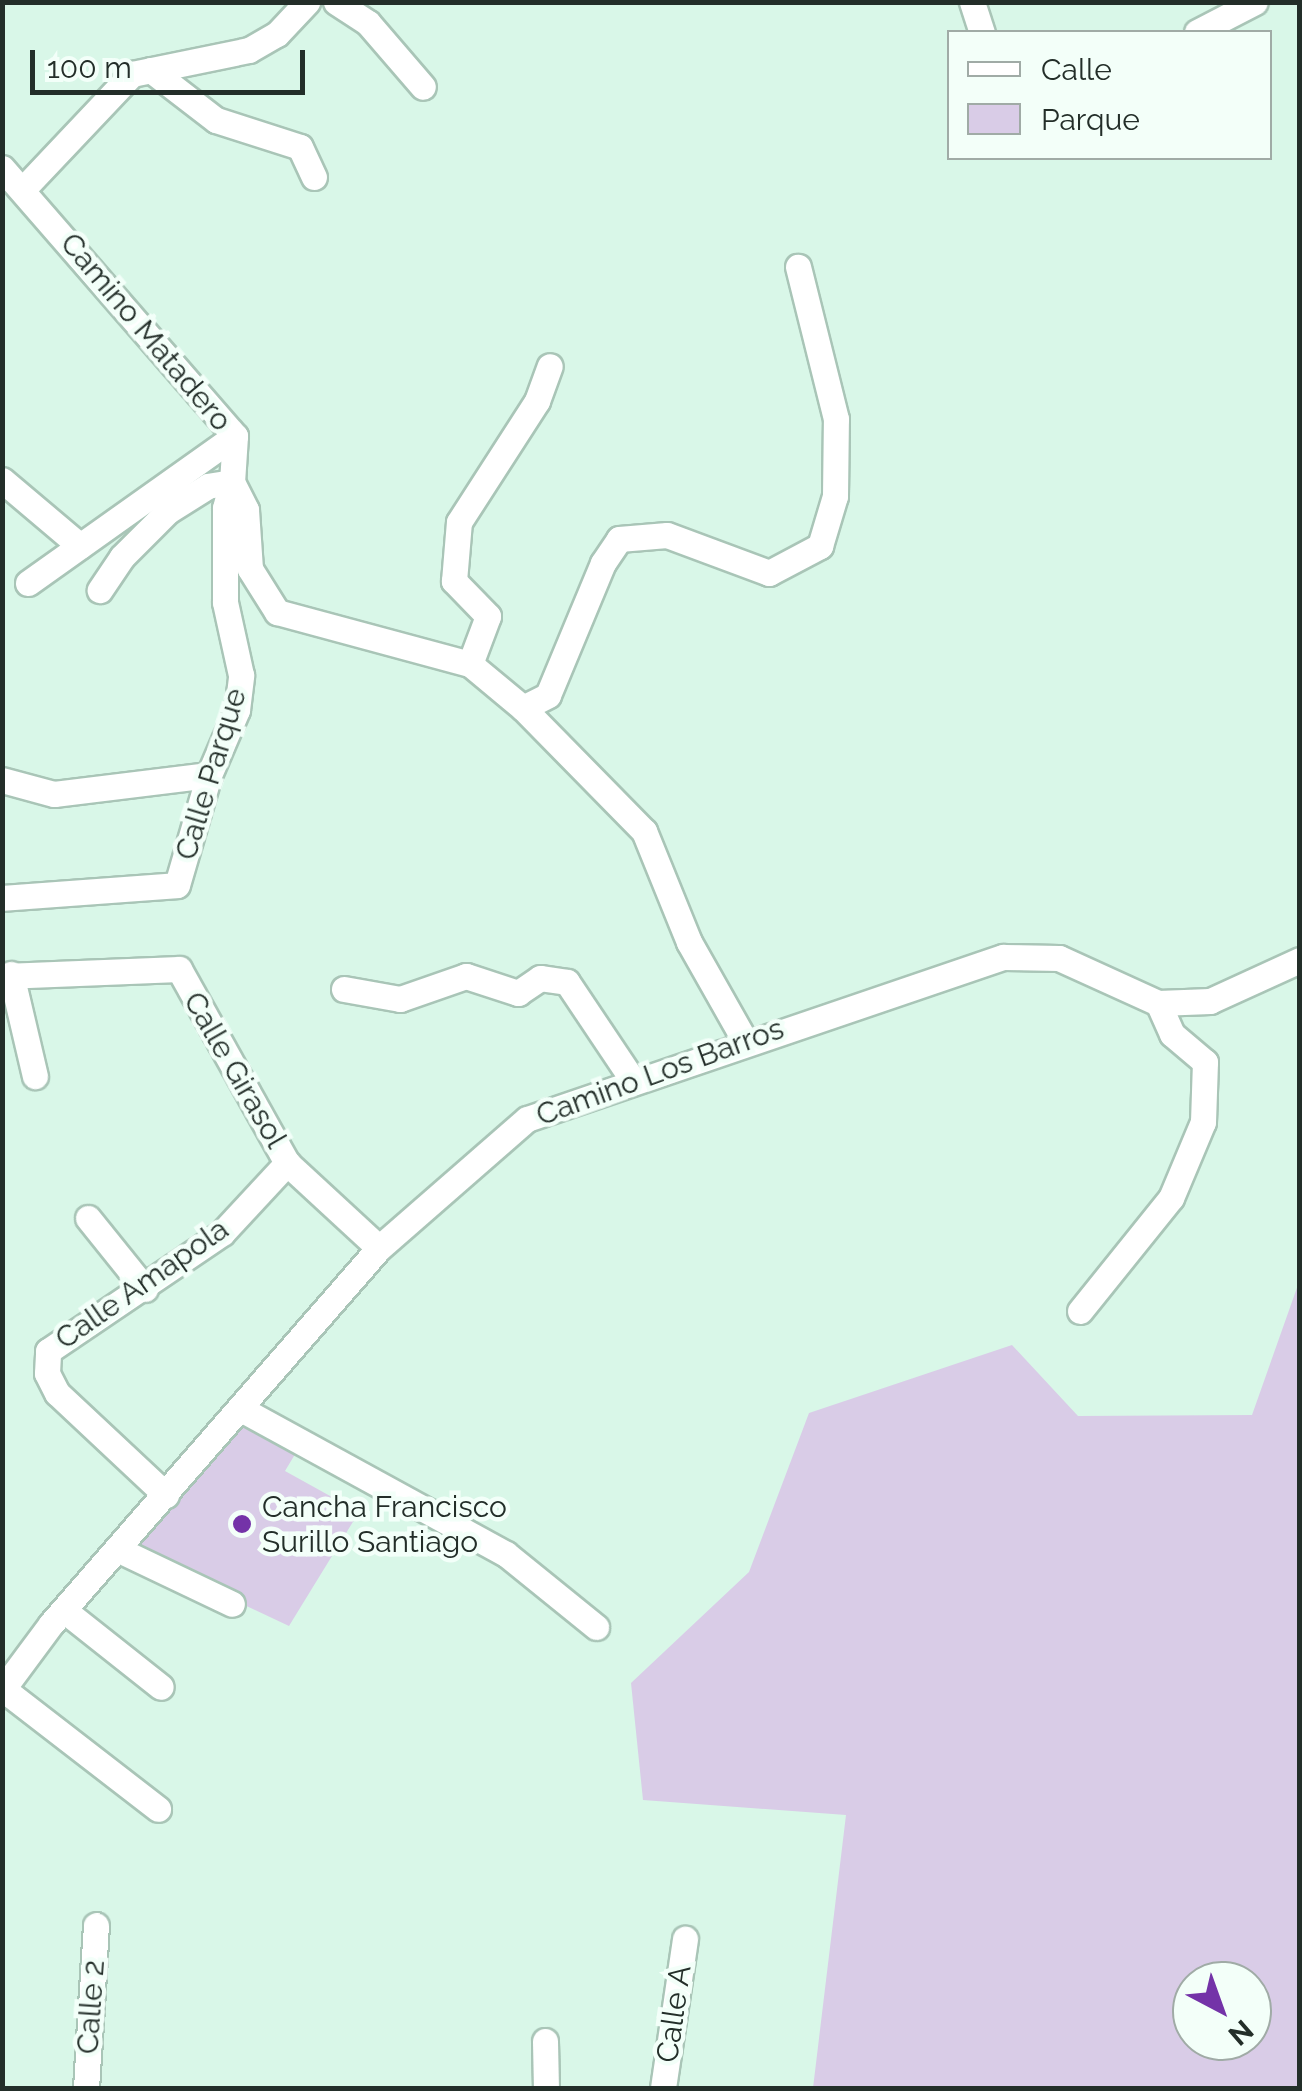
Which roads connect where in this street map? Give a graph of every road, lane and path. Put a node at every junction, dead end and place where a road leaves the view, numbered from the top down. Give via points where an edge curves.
1 (307, 2) edge
2 (336, 2) edge
3 (972, 2) edge
4 (1255, 2) edge
5 (981, 30) edge
6 (1202, 30) edge
7 (151, 70) junction
8 (422, 86) dead end
9 (2, 168) edge
10 (314, 177) dead end
11 (25, 187) junction
12 (798, 268) dead end
13 (550, 366) dead end
14 (234, 436) junction
15 (2, 480) edge
16 (232, 482) junction
17 (80, 546) junction
18 (28, 583) dead end
19 (100, 590) dead end
20 (470, 664) junction
21 (523, 708) junction
22 (210, 776) junction
23 (2, 780) edge
24 (2, 898) edge
25 (1300, 960) edge
26 (7, 975) edge
27 (344, 990) dead end
28 (1158, 1003) junction
29 (745, 1041) junction
30 (36, 1076) dead end
31 (634, 1082) junction
32 (288, 1163) junction
33 (88, 1218) dead end
34 (379, 1248) junction
35 (145, 1290) junction
36 (1080, 1311) dead end
37 (241, 1410) junction
38 (166, 1495) junction
39 (119, 1550) junction
40 (232, 1604) dead end
41 (65, 1611) junction
42 (596, 1627) dead end
43 (161, 1687) dead end
44 (3, 1689) edge
45 (158, 1808) dead end
46 (96, 1925) dead end
47 (685, 1939) dead end
48 (545, 2042) dead end
49 (86, 2088) edge
50 (546, 2088) edge
51 (664, 2088) edge

1 - 7 street via 277,34 249,50
2 - 8 street via 368,22
3 - 5 street
4 - 6 street
7 - 10 street via 216,120 300,148
7 - 11 street via 132,74
9 - 11 street, Camino Matadero
11 - 14 street, Camino Matadero
12 - 21 street via 836,419 835,496 820,546 770,574 667,535 619,539 548,695
13 - 20 street via 537,401 478,486 454,538 454,581 488,616
14 - 16 street, Camino Matadero
14 - 17 street
15 - 17 street
16 - 19 street via 208,486 168,511 122,556
16 - 20 street, Camino Matadero via 246,510 250,569 277,612
16 - 22 street, Calle Parque via 225,602 241,675 237,710
17 - 18 street
20 - 21 street, Camino Matadero
21 - 29 street, Camino Matadero via 644,831 689,942
22 - 23 street via 54,794
22 - 24 street, Calle Parque via 178,885
25 - 28 street, Camino Los Barros via 1210,1001
26 - 30 street
26 - 32 street, Calle Girasol via 179,969
27 - 31 street via 400,999 466,976 518,993 540,978 567,982
28 - 29 street, Camino Los Barros via 1058,958 1003,957
28 - 36 street via 1172,1034 1206,1062 1203,1122 1171,1198
29 - 31 street, Camino Los Barros
31 - 34 street, Camino Los Barros via 527,1119
32 - 34 street, Calle Girasol
32 - 35 street, Calle Amapola via 222,1233
33 - 35 street
34 - 37 street, Camino Los Barros
35 - 38 street, Calle Amapola via 64,1334 48,1350 46,1373 57,1392
37 - 38 street, Camino Los Barros
37 - 42 street via 506,1554
38 - 39 street, Camino Los Barros
39 - 40 street
39 - 41 street, Camino Los Barros
41 - 43 street
41 - 44 street, Camino Los Barros
44 - 45 street
46 - 49 street, Calle 2
47 - 51 street, Calle A
48 - 50 street

